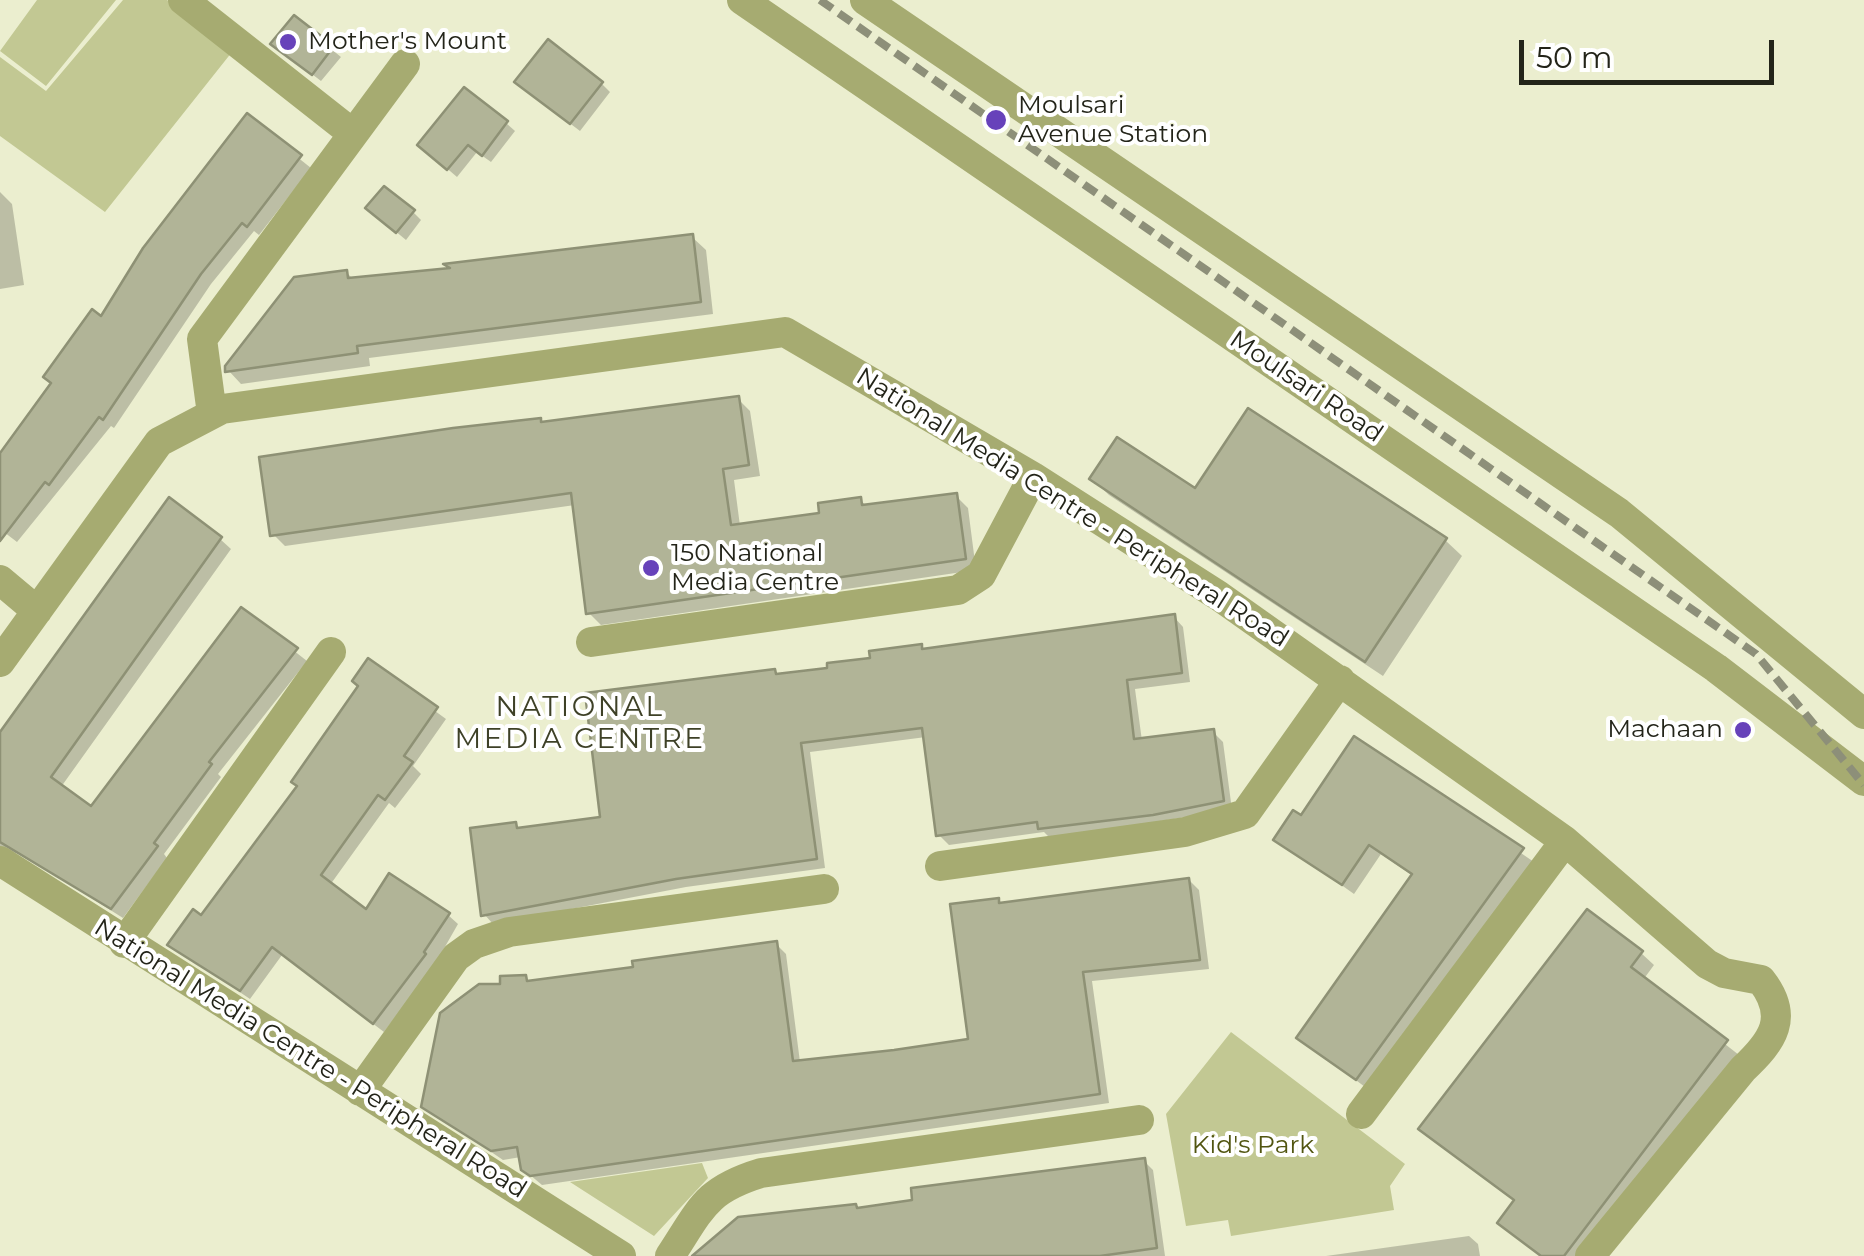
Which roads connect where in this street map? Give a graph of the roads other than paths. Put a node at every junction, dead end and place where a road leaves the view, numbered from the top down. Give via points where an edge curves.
1 (183, 0) edge
2 (742, 0) edge
3 (865, 0) edge
4 (404, 64) dead end
5 (352, 133) junction
6 (212, 414) junction
7 (1034, 477) junction
8 (0, 580) edge
9 (37, 610) junction
10 (592, 642) dead end
11 (332, 652) dead end
12 (0, 662) edge
13 (1340, 680) junction
14 (1864, 714) edge
15 (1864, 781) edge
16 (1565, 841) junction
17 (0, 861) edge
18 (940, 866) dead end
19 (824, 889) dead end
20 (124, 943) junction
21 (360, 1090) junction
22 (1361, 1114) dead end
23 (1139, 1120) dead end
24 (621, 1256) edge
25 (670, 1256) edge
26 (1590, 1256) edge

1 - 5 street
2 - 15 street, Moulsari Road via 1700,657
3 - 14 street via 1620,513
4 - 5 street
5 - 6 street via 202,339
6 - 7 street, National Media Centre - Peripheral Road via 785,332
6 - 9 street, National Media Centre - Peripheral Road via 159,442
7 - 10 street via 981,575 958,590
7 - 13 street, National Media Centre - Peripheral Road
8 - 9 street
9 - 12 street, National Media Centre - Peripheral Road
11 - 20 street
13 - 16 street, National Media Centre - Peripheral Road
13 - 18 street via 1236,820
16 - 22 street
16 - 26 street, National Media Centre - Peripheral Road via 1707,964 1760,980 1777,1007 1769,1045
17 - 20 street, National Media Centre - Peripheral Road
19 - 21 street via 549,926 474,944 456,956
20 - 21 street, National Media Centre - Peripheral Road
21 - 24 street, National Media Centre - Peripheral Road
23 - 25 street via 761,1173 724,1184

